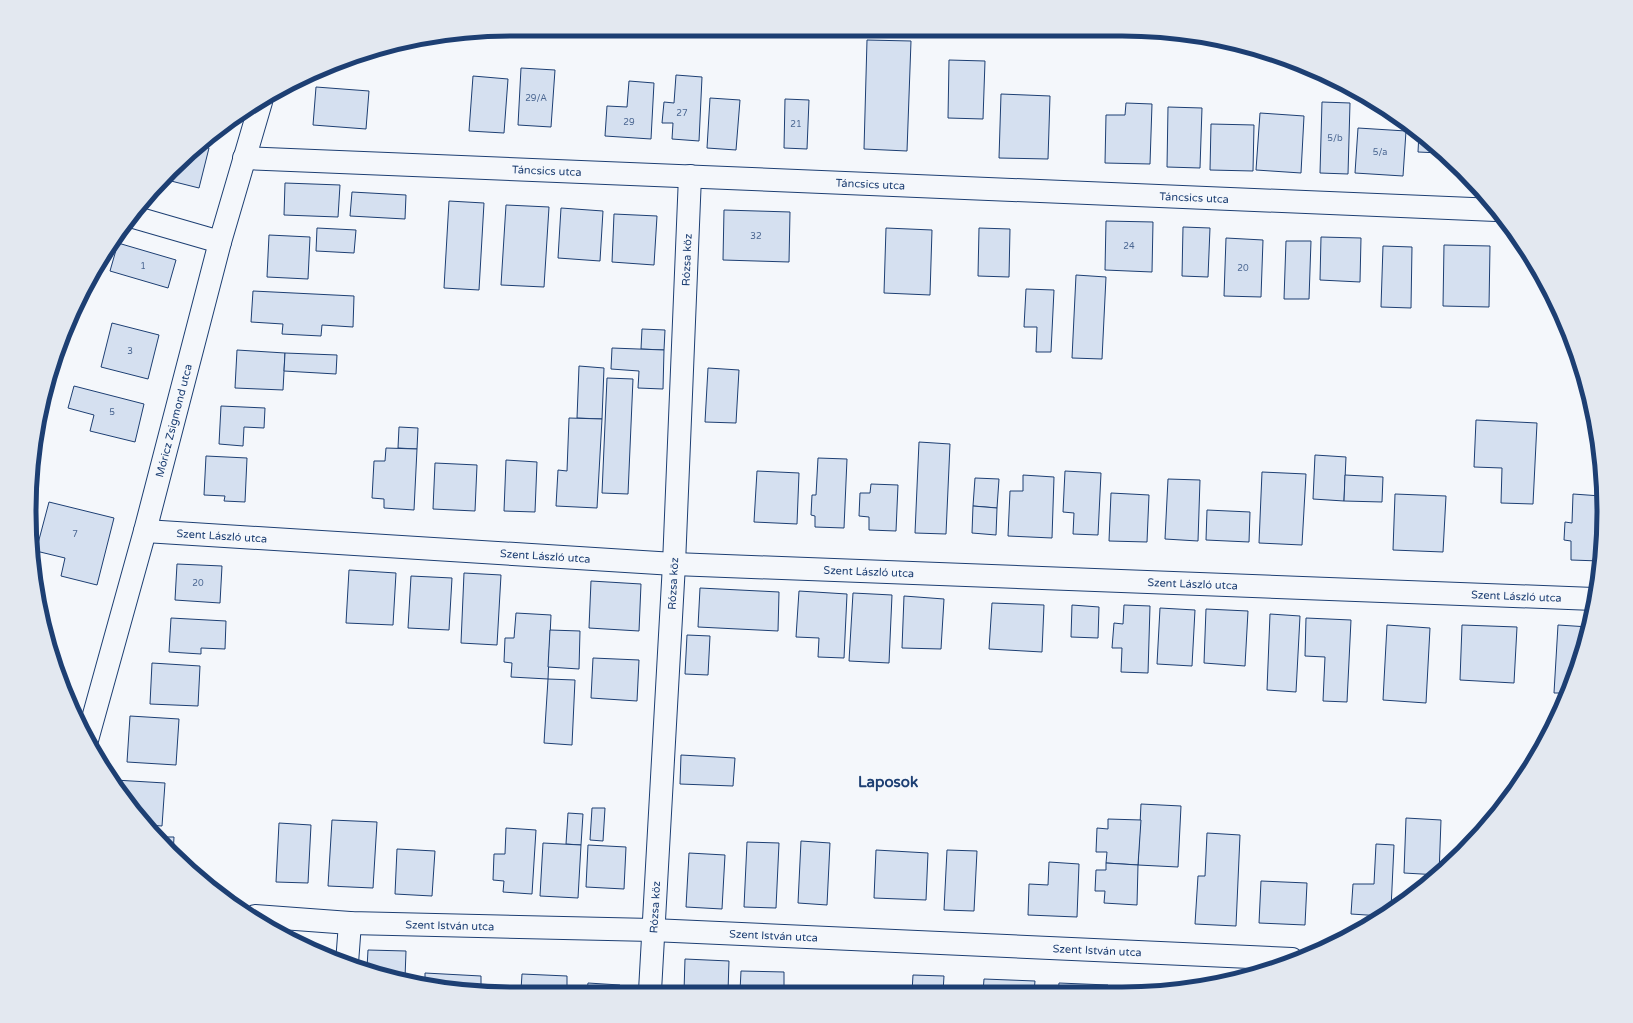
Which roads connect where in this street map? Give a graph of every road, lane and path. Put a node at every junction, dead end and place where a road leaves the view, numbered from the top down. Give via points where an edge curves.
1 (259, 109) edge
2 (244, 158) junction
3 (690, 176) junction
4 (1489, 210) edge
5 (137, 218) edge
6 (220, 242) junction
7 (145, 531) junction
8 (674, 564) junction
9 (1589, 599) edge
10 (90, 732) edge
11 (263, 917) edge
12 (350, 923) junction
13 (652, 930) junction
14 (347, 958) edge
15 (1283, 959) edge
16 (650, 987) edge

1 - 2 street, Móricz Zsigmond utca
2 - 3 street, Táncsics utca
2 - 6 street, Móricz Zsigmond utca
3 - 4 street, Táncsics utca
3 - 8 street, Rózsa köz
5 - 6 street
6 - 7 street, Móricz Zsigmond utca
7 - 8 street, Szent László utca
7 - 10 street, Móricz Zsigmond utca
8 - 9 street, Szent László utca
8 - 13 street, Rózsa köz
11 - 12 street, Szent István utca
12 - 13 street, Szent István utca
12 - 14 street
13 - 15 street, Szent István utca
13 - 16 street, Rózsa köz

